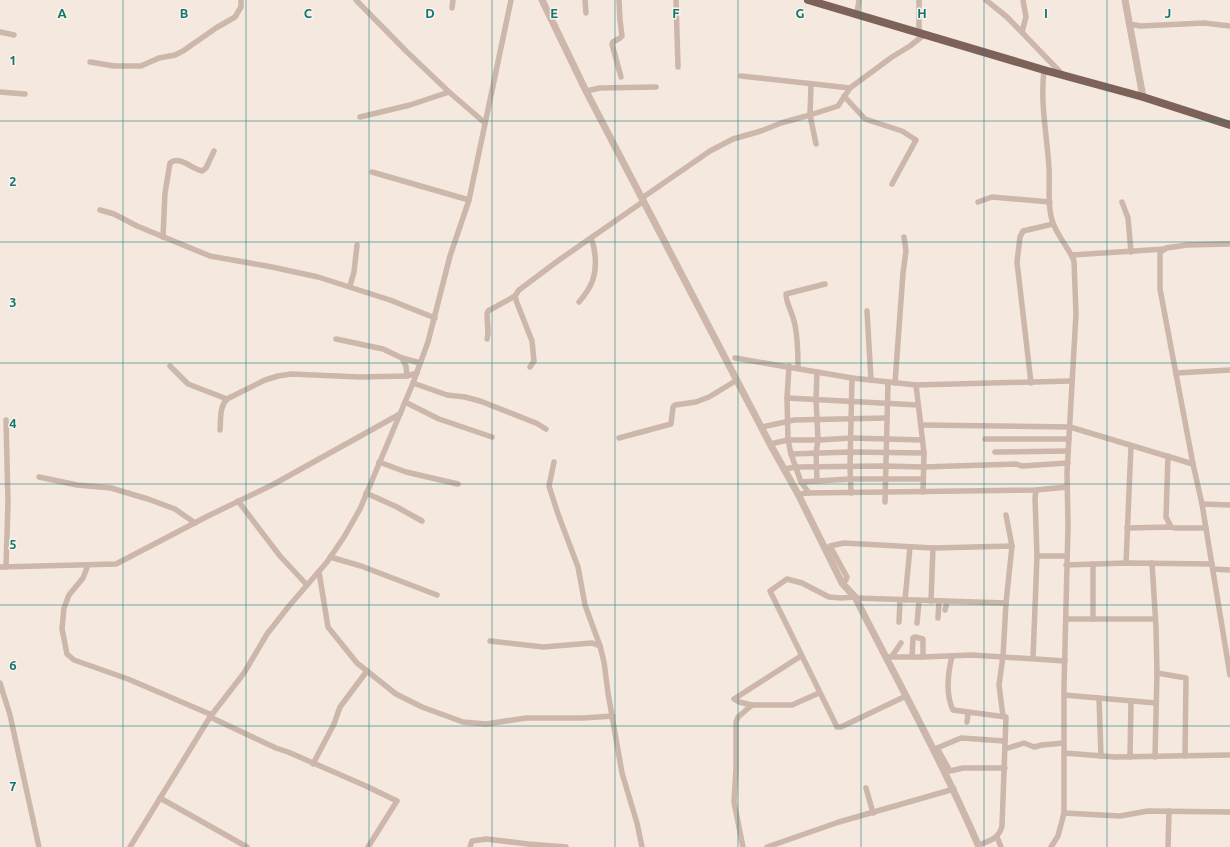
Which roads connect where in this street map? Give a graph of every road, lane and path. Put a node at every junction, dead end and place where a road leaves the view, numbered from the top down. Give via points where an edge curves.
1 (240, 0) edge
2 (356, 0) edge
3 (453, 0) edge
4 (511, 0) edge
5 (542, 0) edge
6 (585, 0) edge
7 (619, 0) edge
8 (676, 0) edge
9 (859, 0) edge
10 (919, 0) edge
11 (986, 0) edge
12 (1023, 0) edge
13 (1125, 0) edge
14 (813, 1) edge
15 (452, 8) dead end
16 (586, 13) dead end
17 (857, 13) junction
18 (1129, 24) junction
19 (1230, 26) edge
20 (0, 32) edge
21 (1022, 32) junction
22 (922, 33) junction
23 (14, 36) dead end
24 (90, 62) dead end
25 (678, 67) dead end
26 (1044, 70) junction
27 (1062, 74) junction
28 (741, 76) dead end
29 (620, 77) dead end
30 (811, 84) junction
31 (656, 87) dead end
32 (850, 88) junction
33 (586, 91) junction
34 (0, 92) edge
35 (449, 92) junction
36 (25, 94) dead end
37 (844, 96) junction
38 (1143, 97) junction
39 (810, 115) junction
40 (360, 117) dead end
41 (485, 123) junction
42 (1230, 125) edge
43 (816, 144) dead end
44 (214, 151) dead end
45 (372, 172) dead end
46 (892, 184) dead end
47 (643, 199) junction
48 (469, 200) junction
49 (978, 202) dead end
50 (1050, 202) junction
51 (1122, 202) dead end
52 (100, 210) dead end
53 (1053, 224) junction
54 (163, 237) junction
55 (904, 237) dead end
56 (591, 239) junction
57 (1230, 244) edge
58 (357, 245) dead end
59 (1166, 248) junction
60 (1130, 252) junction
61 (1072, 256) junction
62 (825, 284) dead end
63 (350, 286) junction
64 (515, 296) junction
65 (579, 302) dead end
66 (867, 311) dead end
67 (435, 318) junction
68 (336, 339) dead end
69 (488, 339) dead end
70 (402, 358) junction
71 (735, 358) dead end
72 (420, 364) junction
73 (170, 366) dead end
74 (530, 366) dead end
75 (788, 366) junction
76 (798, 368) junction
77 (1230, 370) edge
78 (817, 372) junction
79 (417, 373) junction
80 (1176, 373) junction
81 (407, 376) junction
82 (852, 378) junction
83 (737, 380) junction
84 (871, 380) junction
85 (1072, 381) junction
86 (888, 382) junction
87 (413, 383) junction
88 (895, 383) junction
89 (1031, 383) junction
90 (916, 385) junction
91 (787, 398) junction
92 (816, 398) junction
93 (227, 399) junction
94 (851, 401) junction
95 (405, 402) junction
96 (887, 402) junction
97 (918, 404) junction
98 (400, 414) junction
99 (886, 418) junction
100 (851, 419) junction
101 (6, 420) dead end
102 (817, 420) junction
103 (788, 421) junction
104 (920, 425) junction
105 (1070, 426) junction
106 (762, 427) junction
107 (546, 429) dead end
108 (220, 430) dead end
109 (492, 437) dead end
110 (618, 438) dead end
111 (851, 438) junction
112 (887, 439) junction
113 (984, 439) dead end
114 (1069, 439) junction
115 (788, 440) junction
116 (818, 440) junction
117 (922, 440) junction
118 (770, 444) junction
119 (1131, 446) junction
120 (1068, 451) junction
121 (851, 452) junction
122 (995, 452) dead end
123 (816, 453) junction
124 (886, 453) junction
125 (924, 453) junction
126 (791, 454) junction
127 (1168, 456) junction
128 (379, 462) junction
129 (554, 462) dead end
130 (1068, 463) junction
131 (1193, 464) junction
132 (816, 466) junction
133 (850, 466) junction
134 (885, 466) junction
135 (796, 467) junction
136 (924, 467) junction
137 (784, 468) junction
138 (39, 477) dead end
139 (850, 479) junction
140 (885, 479) junction
141 (923, 479) junction
142 (817, 480) junction
143 (802, 482) junction
144 (458, 484) dead end
145 (1067, 487) junction
146 (1036, 490) junction
147 (885, 492) junction
148 (923, 492) junction
149 (366, 493) junction
150 (809, 493) junction
151 (851, 493) junction
152 (798, 494) junction
153 (238, 501) junction
154 (885, 502) dead end
155 (1202, 504) junction
156 (1230, 505) edge
157 (1006, 515) dead end
158 (422, 521) dead end
159 (195, 523) junction
160 (1171, 527) junction
161 (1127, 528) junction
162 (1206, 528) junction
163 (1012, 546) junction
164 (910, 547) junction
165 (933, 548) junction
166 (1037, 556) junction
167 (1066, 556) junction
168 (330, 557) junction
169 (1126, 562) junction
170 (1152, 563) junction
171 (1093, 564) junction
172 (88, 565) junction
173 (1066, 565) junction
174 (1213, 566) junction
175 (3, 567) edge
176 (1230, 570) edge
177 (319, 572) junction
178 (842, 583) junction
179 (307, 585) junction
180 (437, 594) dead end
181 (855, 598) junction
182 (903, 600) junction
183 (919, 601) junction
184 (931, 601) junction
185 (939, 601) junction
186 (947, 602) junction
187 (1006, 603) junction
188 (945, 610) dead end
189 (938, 618) dead end
190 (1066, 619) junction
191 (1093, 619) junction
192 (1156, 619) junction
193 (899, 622) dead end
194 (917, 623) dead end
195 (1222, 624) junction
196 (1230, 626) edge
197 (490, 641) dead end
198 (901, 643) dead end
199 (600, 646) junction
200 (801, 656) junction
201 (889, 656) junction
202 (952, 656) junction
203 (1003, 656) junction
204 (912, 657) junction
205 (923, 658) junction
206 (1033, 658) junction
207 (1065, 661) junction
208 (367, 671) junction
209 (1157, 674) junction
210 (1230, 675) edge
211 (0, 683) edge
212 (819, 693) junction
213 (1064, 695) junction
214 (906, 696) junction
215 (1099, 698) junction
216 (1131, 701) junction
217 (1156, 703) junction
218 (752, 705) junction
219 (968, 713) junction
220 (211, 716) junction
221 (612, 716) junction
222 (1003, 716) junction
223 (967, 722) dead end
224 (1004, 741) junction
225 (1064, 743) junction
226 (1005, 749) junction
227 (1064, 753) junction
228 (1230, 755) edge
229 (1101, 756) junction
230 (1185, 756) junction
231 (1130, 757) junction
232 (1154, 757) junction
233 (313, 764) junction
234 (1005, 768) junction
235 (866, 788) dead end
236 (954, 789) junction
237 (160, 798) junction
238 (1169, 811) junction
239 (1230, 812) edge
240 (873, 813) junction
241 (1064, 813) junction
242 (997, 837) junction
243 (978, 846) edge
244 (39, 847) edge
245 (130, 847) edge
246 (247, 847) edge
247 (368, 847) edge
248 (470, 847) edge
249 (566, 847) edge
250 (642, 847) edge
251 (743, 847) edge
252 (767, 847) edge
253 (1001, 847) edge
254 (1051, 847) edge
255 (1168, 847) edge

1 - 24 street via 241,7 235,17 175,55 159,58 141,66 114,66
2 - 35 street
3 - 15 street
4 - 41 street
5 - 33 street
6 - 16 street
7 - 29 street via 622,36 612,44
8 - 25 street
9 - 17 street
10 - 22 street
11 - 21 street
12 - 21 street via 1026,17
13 - 18 street
14 - 17 main road
17 - 22 main road
18 - 19 street via 1141,26 1204,23
18 - 38 street
20 - 23 street
21 - 27 street
22 - 26 main road
22 - 32 street via 910,46
26 - 27 main road
26 - 50 street via 1043,102
27 - 38 main road
28 - 30 street
30 - 32 street
30 - 39 street
31 - 33 street via 600,88
32 - 37 street
33 - 47 street
34 - 36 street
35 - 40 street via 410,106
35 - 41 street
37 - 39 street via 838,106
37 - 46 street via 865,119 902,131 916,140
38 - 42 main road
39 - 43 street
39 - 47 street via 733,139 710,151
41 - 48 street
44 - 54 street via 206,168 202,170 180,160 170,163 165,193
45 - 48 street
47 - 56 street
47 - 83 street
48 - 67 street via 450,256
49 - 50 street via 992,197
50 - 53 street
51 - 60 street via 1128,218
52 - 54 street
53 - 61 street
53 - 89 street via 1023,231 1020,237 1018,262
54 - 63 street via 210,256 272,267
55 - 88 street via 906,251
56 - 64 street via 559,260
56 - 65 street via 596,271 588,292
57 - 59 street
58 - 63 street
59 - 60 street
59 - 80 street via 1160,253 1160,289
60 - 61 street
61 - 85 street via 1076,314
62 - 76 street via 786,294 794,321
63 - 67 street
64 - 69 street via 488,311
64 - 74 street via 532,341 534,361
66 - 84 street
67 - 72 street
68 - 70 street via 383,349
70 - 72 street
70 - 81 street
71 - 75 street
72 - 79 street
73 - 93 street via 188,384
75 - 76 street
75 - 91 street
76 - 78 street
77 - 80 street
78 - 82 street
78 - 92 street
79 - 81 street
79 - 87 street
80 - 131 street
81 - 93 street via 292,374 265,380
82 - 84 street
82 - 94 street
83 - 106 street
83 - 110 street via 709,397 675,405 671,424
84 - 86 street
85 - 89 street
85 - 105 street
86 - 88 street
86 - 96 street
87 - 95 street
87 - 107 street via 448,395 480,401
88 - 90 street
89 - 90 street
90 - 97 street
91 - 92 street
91 - 103 street
92 - 94 street
92 - 102 street
93 - 108 street via 223,403
94 - 96 street
94 - 100 street
95 - 98 street
95 - 109 street via 439,419
96 - 97 street
96 - 99 street
97 - 104 street
98 - 128 street
98 - 153 street via 302,469
99 - 100 street
99 - 112 street
100 - 102 street
100 - 111 street
101 - 175 street via 8,503
102 - 103 street
102 - 116 street
103 - 106 street
103 - 115 street
104 - 105 street
104 - 117 street
105 - 114 street
105 - 119 street
106 - 118 street
111 - 112 street
111 - 116 street
111 - 121 street
112 - 117 street
112 - 124 street
113 - 114 street
114 - 120 street
115 - 116 street
115 - 118 street
115 - 126 street
116 - 123 street
117 - 125 street
118 - 137 street
119 - 127 street
119 - 161 street
120 - 122 street
120 - 130 street
121 - 123 street
121 - 124 street
121 - 133 street
123 - 126 street
123 - 132 street
124 - 125 street
124 - 134 street
125 - 136 street
126 - 135 street
127 - 131 street
127 - 160 street via 1166,517
128 - 144 street via 406,472
128 - 149 street
129 - 199 street via 549,486 578,567 585,605
130 - 136 street
130 - 145 street
131 - 155 street
132 - 133 street
132 - 135 street
132 - 142 street
133 - 134 street
133 - 139 street
134 - 136 street
134 - 140 street
135 - 137 street
135 - 143 street
136 - 141 street
137 - 152 street
138 - 159 street via 78,485 111,488 175,510
139 - 140 street
139 - 142 street
139 - 151 street
140 - 141 street
140 - 147 street
141 - 148 street
142 - 143 street
143 - 150 street
145 - 146 street
145 - 167 street
146 - 148 street
146 - 166 street
147 - 148 street
147 - 151 street
147 - 154 street
149 - 158 street
149 - 168 street via 360,509
150 - 151 street
150 - 152 street
152 - 178 street
153 - 159 street
153 - 179 street via 280,556
155 - 156 street
155 - 162 street
157 - 163 street
159 - 172 street via 116,564
160 - 161 street
160 - 162 street
161 - 169 street
162 - 174 street
163 - 165 street
163 - 187 street
164 - 165 street
164 - 178 street via 848,543 830,546 847,577
164 - 182 street
165 - 184 street
166 - 167 street
166 - 206 street
167 - 173 street
168 - 177 street
168 - 180 street
169 - 170 street
169 - 171 street
170 - 174 street
170 - 192 street
171 - 173 street
171 - 191 street
172 - 175 street
172 - 220 street via 64,608 62,629 67,654 74,660 128,679
173 - 190 street
174 - 176 street
174 - 195 street
177 - 179 street
177 - 208 street via 328,627 357,663
178 - 181 street
179 - 220 street via 267,634 244,673
181 - 182 street
181 - 200 street via 829,597 787,579 770,591
181 - 201 street
182 - 183 street
182 - 193 street
183 - 184 street
183 - 194 street
184 - 185 street
185 - 186 street
185 - 189 street
186 - 187 street
186 - 188 street
187 - 203 street
190 - 191 street
190 - 207 street
191 - 192 street
192 - 209 street
195 - 196 street
195 - 210 street
197 - 199 street via 543,647 592,643
198 - 201 street
199 - 221 street
200 - 212 street
200 - 218 street via 734,699
201 - 204 street
201 - 214 street
202 - 203 street
202 - 205 street
202 - 219 street via 948,681 950,702 954,710
203 - 206 street
203 - 222 street via 999,686
204 - 205 street
204 - 205 street via 915,637 923,639
206 - 207 street
207 - 213 street
208 - 221 street via 396,694 463,722 486,724 526,718
208 - 233 street via 340,707
209 - 217 street
209 - 230 street via 1186,678
211 - 244 street via 10,715
212 - 214 street via 836,727 839,728
212 - 218 street via 792,705
213 - 215 street
213 - 225 street
214 - 236 street
215 - 216 street
215 - 229 street
216 - 217 street
216 - 231 street
217 - 232 street
218 - 251 street via 736,722 734,802
219 - 222 street
219 - 223 street
220 - 233 street
220 - 237 street
221 - 250 street via 622,773 638,823
222 - 224 street via 1006,717
224 - 226 street
224 - 234 street via 961,738 937,748 950,771 962,768
225 - 226 street via 1034,747 1024,743
225 - 227 street
226 - 234 street
227 - 229 street
227 - 241 street
228 - 230 street
229 - 231 street
230 - 232 street
231 - 232 street
233 - 247 street via 397,801
234 - 242 street via 1002,826
235 - 240 street
236 - 240 street
236 - 243 street
237 - 245 street
237 - 246 street
238 - 239 street
238 - 241 street via 1148,811 1120,816
238 - 255 street
240 - 252 street
241 - 254 street via 1058,836
242 - 243 street
242 - 253 street
248 - 249 street via 472,841 486,839

